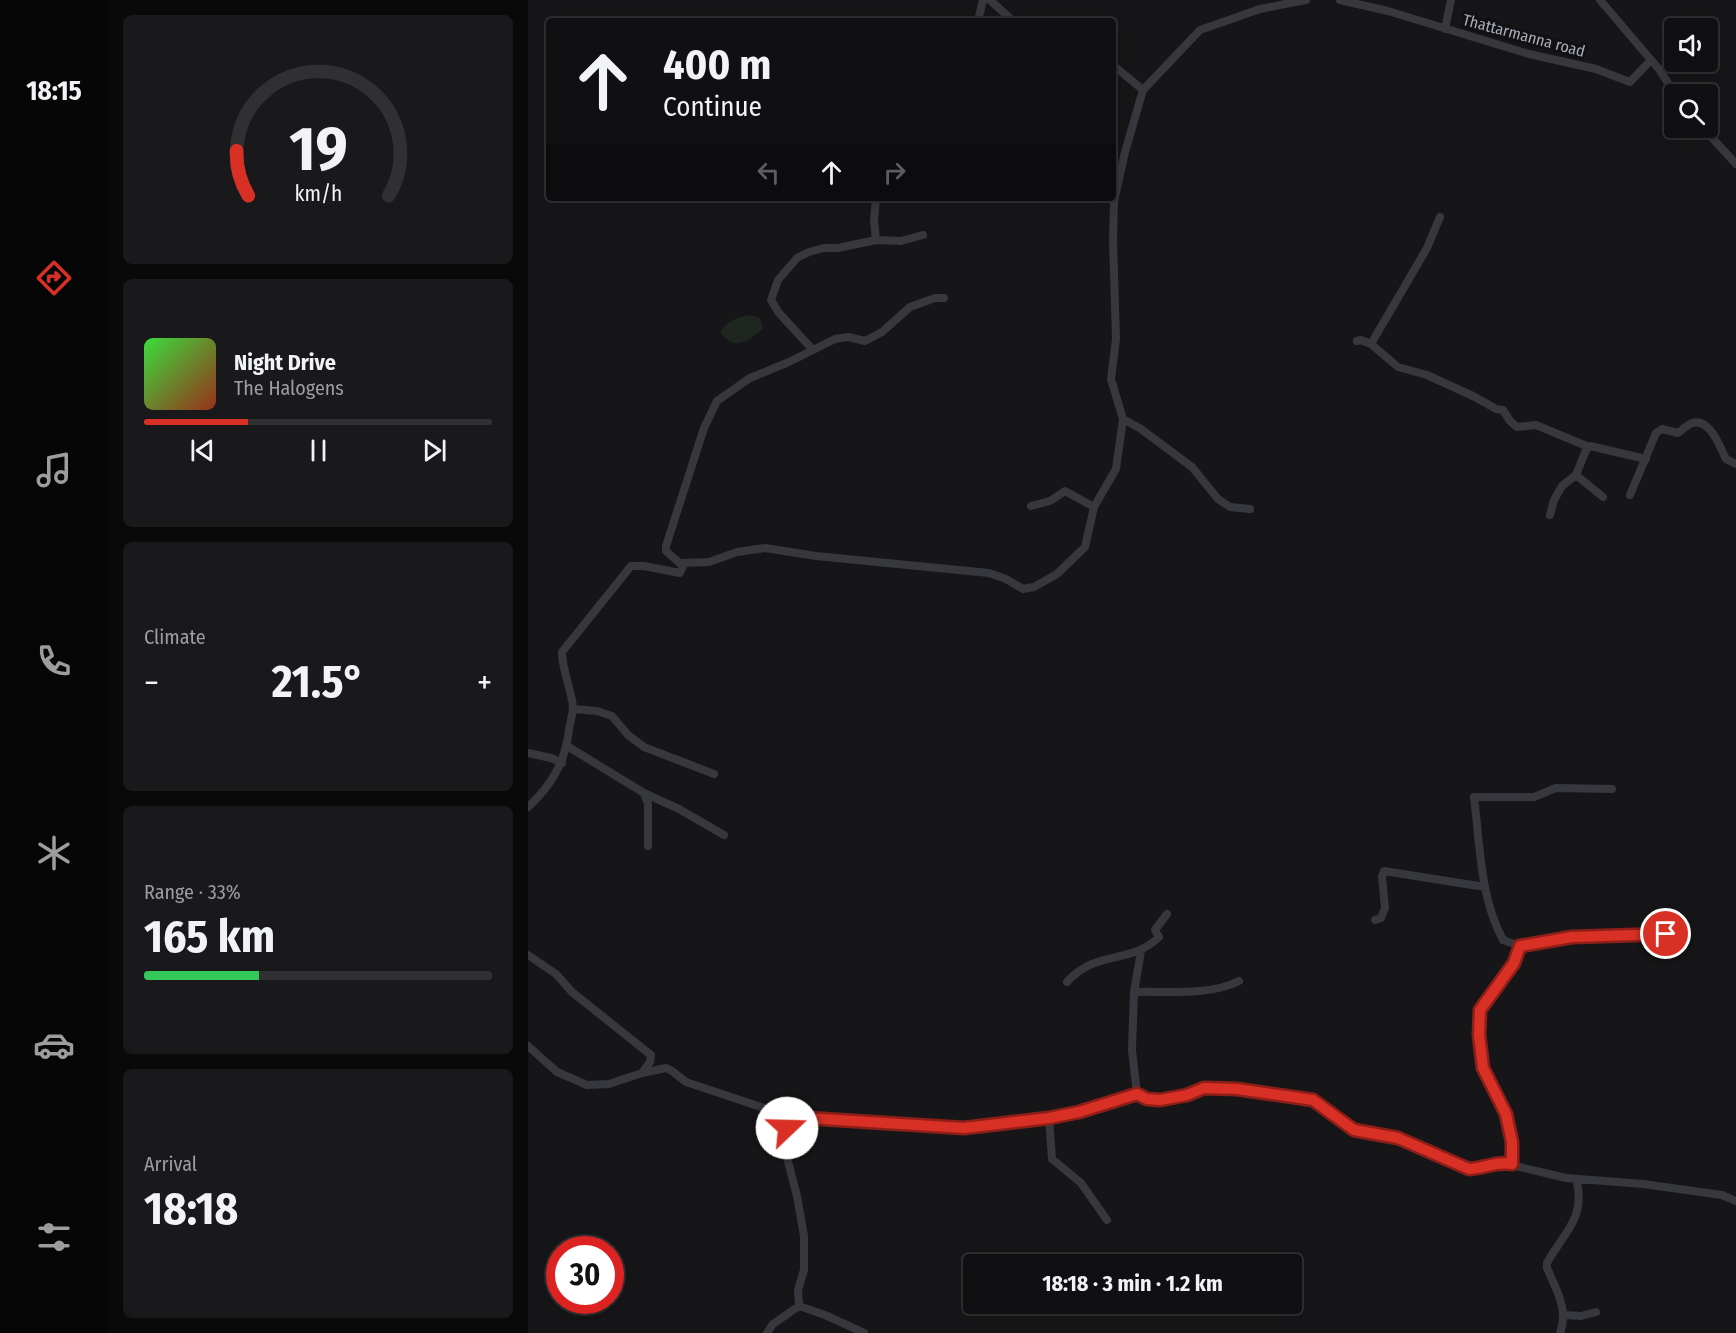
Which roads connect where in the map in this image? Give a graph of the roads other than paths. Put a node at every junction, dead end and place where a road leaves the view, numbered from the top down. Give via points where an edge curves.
1 (983, 0) edge
2 (990, 0) edge
3 (1305, 0) edge
4 (1340, 0) edge
5 (1451, 0) edge
6 (1600, 0) edge
7 (979, 18) edge
8 (1010, 18) edge
9 (1445, 29) junction
10 (1651, 60) junction
11 (1116, 68) edge
12 (1669, 84) edge
13 (1143, 90) junction
14 (1712, 138) edge
15 (1736, 164) edge
16 (1116, 192) edge
17 (876, 201) edge
18 (1114, 201) edge
19 (1440, 217) dead end
20 (923, 235) dead end
21 (876, 240) junction
22 (944, 298) dead end
23 (1357, 341) dead end
24 (1371, 344) junction
25 (813, 350) junction
26 (1124, 419) junction
27 (1589, 447) junction
28 (1646, 459) junction
29 (1736, 464) edge
30 (1576, 475) junction
31 (1630, 495) dead end
32 (1603, 497) dead end
33 (1030, 506) dead end
34 (1094, 507) junction
35 (1250, 509) dead end
36 (1550, 515) dead end
37 (680, 563) junction
38 (573, 709) junction
39 (567, 746) junction
40 (528, 753) edge
41 (562, 763) junction
42 (714, 774) dead end
43 (1612, 789) dead end
44 (644, 793) junction
45 (528, 807) edge
46 (724, 835) dead end
47 (648, 846) dead end
48 (1485, 886) junction
49 (1167, 914) dead end
50 (1375, 921) dead end
51 (1685, 934) dead end
52 (1520, 946) junction
53 (1141, 951) junction
54 (528, 955) edge
55 (1239, 981) dead end
56 (1067, 982) dead end
57 (1134, 992) junction
58 (528, 1046) edge
59 (642, 1073) junction
60 (1137, 1094) junction
61 (791, 1117) junction
62 (1049, 1118) junction
63 (1512, 1164) junction
64 (1576, 1179) junction
65 (1736, 1201) edge
66 (1107, 1220) dead end
67 (799, 1306) junction
68 (1596, 1312) dead end
69 (1564, 1316) junction
70 (767, 1333) edge
71 (864, 1333) edge
72 (1560, 1333) edge

1 - 7 street
2 - 8 street
3 - 13 street via 1260,9 1200,30
4 - 9 street, Thattarmanna road
5 - 9 street
6 - 10 street
9 - 10 street, Thattarmanna road via 1596,69 1630,82
10 - 12 street
11 - 13 street
13 - 16 street
14 - 15 street
17 - 21 street
18 - 26 street via 1116,339 1111,379
19 - 24 street via 1427,248
20 - 21 street via 901,241
21 - 25 street via 809,252 797,258 778,280 772,292 773,305
22 - 25 street via 910,307 882,332 865,341 835,339
23 - 24 street
24 - 27 street via 1398,367 1427,375 1503,410 1517,427 1536,425
25 - 37 street via 750,378 717,402 704,428 666,546 669,555
26 - 34 street via 1116,469
26 - 35 street via 1192,467 1218,500 1230,507
27 - 28 street
27 - 30 street
28 - 29 street via 1658,431 1678,433 1689,424 1700,423 1716,438 1725,459
28 - 31 street
30 - 32 street
30 - 36 street via 1562,486
33 - 34 street via 1050,501 1065,491
34 - 37 street via 1085,546 1057,574 1023,589 989,573 765,548 709,562
37 - 38 street via 680,573 631,566 562,651
38 - 39 street
38 - 42 street via 612,716 644,747
39 - 41 street
39 - 44 street
40 - 41 street
41 - 45 street via 548,787
43 - 48 street via 1556,788 1534,797 1474,797
44 - 46 street
44 - 47 street via 648,804
48 - 50 street via 1384,871 1386,909
48 - 52 street via 1496,928 1503,940
49 - 53 street via 1155,930 1160,937
51 - 52 street via 1572,937
52 - 63 street via 1514,963 1480,1010 1479,1035 1483,1068 1506,1114
53 - 56 street via 1099,960 1077,970
53 - 57 street
54 - 59 street via 651,1054
55 - 57 street via 1213,990
57 - 60 street via 1132,1050
58 - 59 street via 557,1072 587,1085 609,1084
59 - 61 street via 666,1068 686,1082
60 - 62 street
60 - 63 street via 1160,1100 1204,1088 1237,1089 1313,1100 1354,1130 1398,1138 1459,1166 1469,1169 1498,1162
61 - 62 street via 964,1128
61 - 67 street via 784,1146 804,1236
62 - 66 street via 1052,1159 1080,1183
63 - 64 street
64 - 65 street via 1643,1184 1722,1195
64 - 69 street via 1579,1209 1547,1263
67 - 70 street via 773,1324
67 - 71 street
68 - 69 street
69 - 72 street

